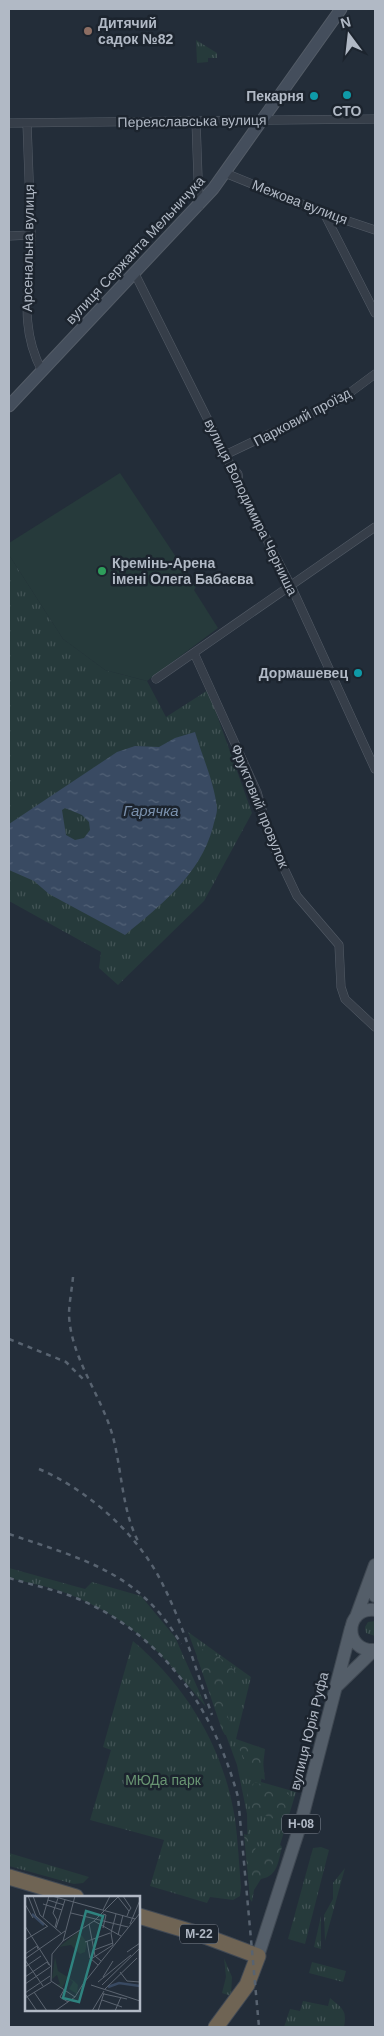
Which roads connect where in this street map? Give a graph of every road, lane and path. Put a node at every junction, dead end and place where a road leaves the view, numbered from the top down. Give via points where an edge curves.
1 (341, 9) edge
2 (375, 119) edge
3 (263, 120) junction
4 (27, 122) junction
5 (196, 122) junction
6 (9, 123) edge
7 (225, 173) junction
8 (199, 206) junction
9 (324, 213) junction
10 (375, 230) edge
11 (31, 235) junction
12 (9, 236) edge
13 (135, 274) junction
14 (375, 313) edge
15 (42, 372) junction
16 (375, 374) edge
17 (9, 406) edge
18 (225, 455) junction
19 (375, 528) edge
20 (290, 586) junction
21 (194, 653) junction
22 (156, 679) dead end
23 (375, 768) edge
24 (375, 1027) edge
25 (375, 1564) edge
26 (375, 1587) edge
27 (375, 1596) edge
28 (375, 1610) edge
29 (354, 1622) junction
30 (374, 1651) edge
31 (335, 1689) junction
32 (9, 1877) edge
33 (73, 1896) edge
34 (140, 1916) edge
35 (258, 1956) junction
36 (216, 2027) edge

1 - 3 street, вулиця Сержанта Мельничука
2 - 3 street, Переяславська вулиця
3 - 5 street, Переяславська вулиця
3 - 7 street, вулиця Сержанта Мельничука
4 - 5 street, Переяславська вулиця
4 - 6 street, Переяславська вулиця
4 - 11 street, Арсенальна вулиця
5 - 8 street
7 - 8 street, вулиця Сержанта Мельничука
7 - 9 street, Межова вулиця
8 - 13 street, вулиця Сержанта Мельничука
9 - 10 street, Межова вулиця
9 - 14 street
11 - 12 street
11 - 15 street, Арсенальна вулиця via 25,305 28,333
13 - 15 street, вулиця Сержанта Мельничука
13 - 18 street, вулиця Володимира Черниша
15 - 17 street, вулиця Сержанта Мельничука
16 - 18 street, Парковий проїзд via 340,400
18 - 20 street, вулиця Володимира Черниша via 238,474 239,486
19 - 20 street
20 - 21 street
20 - 23 street, вулиця Володимира Черниша
21 - 22 street
21 - 24 street, Фруктовий провулок via 257,792 271,841 297,896 339,945 341,987 345,999
25 - 29 main road, вулиця Юрія Руфа / Н-08
26 - 27 main road
28 - 29 main road via 366,1610
29 - 30 main road via 352,1635 359,1647
29 - 31 main road, вулиця Юрія Руфа / Н-08
30 - 31 main road
31 - 35 main road, вулиця Юрія Руфа / Н-08 via 300,1826
32 - 33 highway
34 - 35 highway, М-22
35 - 36 highway via 247,1985

